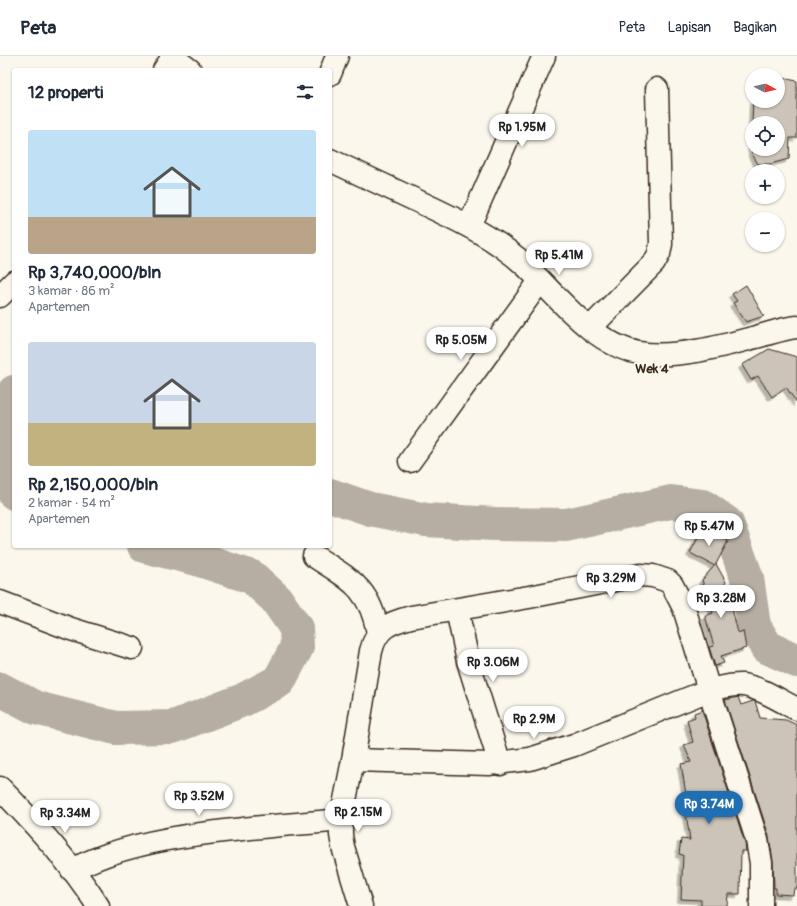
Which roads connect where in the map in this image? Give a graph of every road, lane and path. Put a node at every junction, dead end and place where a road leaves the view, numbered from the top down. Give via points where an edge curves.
1 (337, 56) edge
2 (544, 56) edge
3 (169, 61) edge
4 (185, 68) edge
5 (332, 69) edge
6 (657, 89) dead end
7 (332, 161) edge
8 (469, 226) junction
9 (540, 281) junction
10 (12, 284) edge
11 (0, 296) edge
12 (797, 327) edge
13 (590, 328) junction
14 (410, 461) dead end
15 (314, 556) dead end
16 (0, 602) edge
17 (457, 610) junction
18 (378, 633) junction
19 (132, 648) dead end
20 (709, 690) junction
21 (797, 709) edge
22 (353, 760) junction
23 (500, 764) junction
24 (0, 788) edge
25 (342, 820) junction
26 (72, 870) junction
27 (98, 906) edge
28 (360, 906) edge
29 (761, 906) edge

1 - 5 street
2 - 8 street
3 - 4 street
6 - 13 street via 661,244 659,254 654,263
7 - 8 street
8 - 9 street via 506,249
9 - 13 street
9 - 14 street
10 - 11 street
12 - 13 street via 714,348 672,354 640,354 618,348
15 - 18 street via 354,583 370,605
16 - 19 street via 71,629
17 - 18 street via 395,621
17 - 20 street via 641,575 662,578 672,585 684,608
17 - 23 street via 468,661
18 - 22 street via 371,651
20 - 21 street via 742,685
20 - 23 street via 574,745 530,759
20 - 29 street via 758,846 761,863
22 - 23 street
22 - 25 street
24 - 26 street via 39,829
25 - 26 street via 224,830 158,840 92,860
25 - 28 street via 343,847
26 - 27 street

